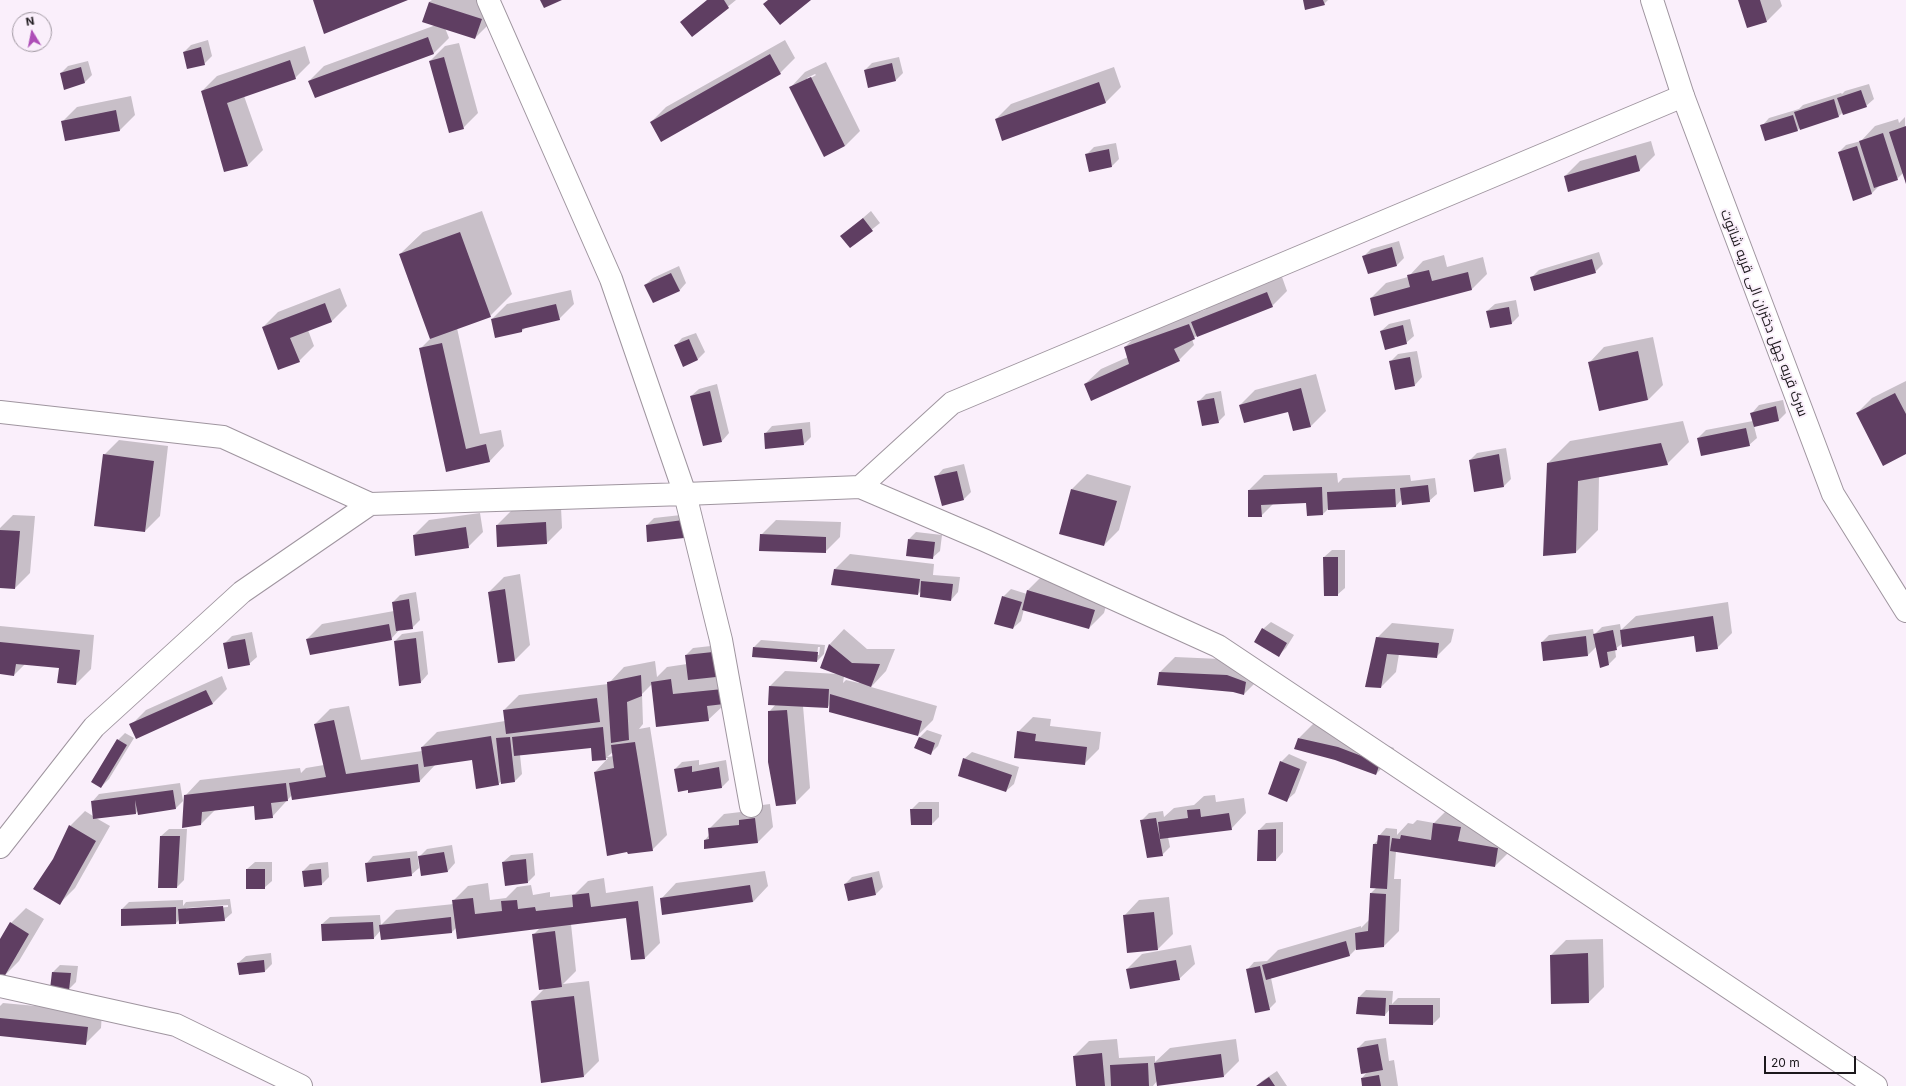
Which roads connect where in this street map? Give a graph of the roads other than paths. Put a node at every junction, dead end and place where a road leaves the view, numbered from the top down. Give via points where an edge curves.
1 (488, 0) edge
2 (1652, 0) edge
3 (1682, 96) junction
4 (0, 412) edge
5 (860, 487) junction
6 (685, 494) junction
7 (370, 504) junction
8 (1906, 611) edge
9 (751, 806) dead end
10 (0, 847) edge
11 (0, 986) edge
12 (301, 1086) edge
13 (1876, 1086) edge

1 - 6 street via 611,279
2 - 3 street, سرک قریه چهل دختران الی قریه شاتوت
3 - 5 street via 952,403
3 - 8 street, سرک قریه چهل دختران الی قریه شاتوت via 1833,494
4 - 7 street via 223,437
5 - 6 street
5 - 13 street via 1218,646
6 - 7 street
6 - 9 street via 721,640
7 - 10 street via 242,592 94,727
11 - 12 street via 176,1024

